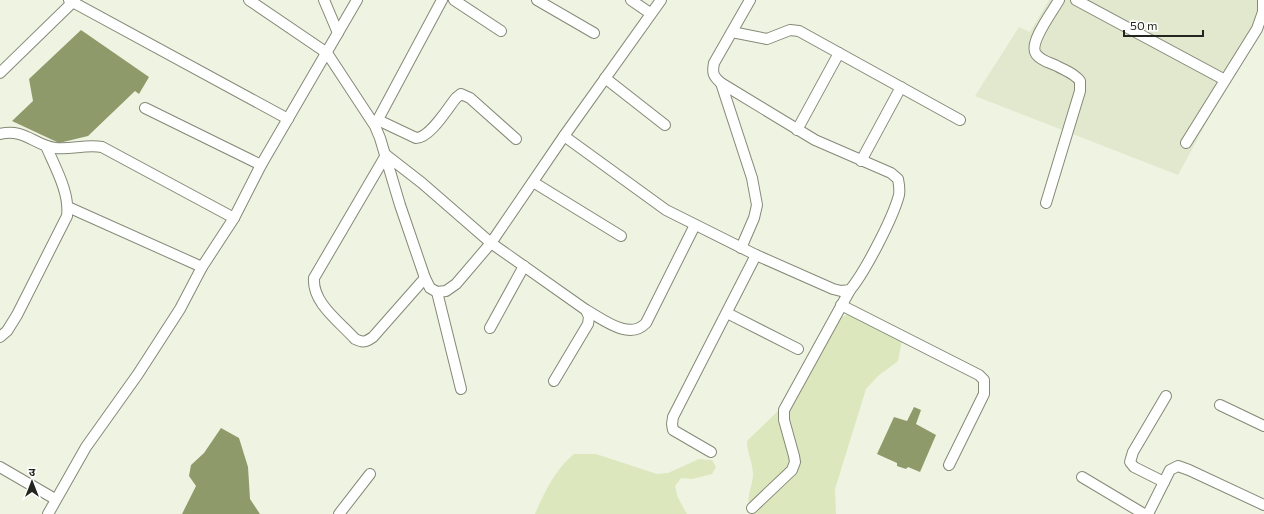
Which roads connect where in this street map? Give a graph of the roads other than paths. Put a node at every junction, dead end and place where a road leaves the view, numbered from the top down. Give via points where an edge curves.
1 (250, 0) edge
2 (324, 0) edge
3 (357, 0) edge
4 (442, 0) edge
5 (454, 0) edge
6 (537, 0) edge
7 (631, 0) edge
8 (661, 0) edge
9 (750, 0) edge
10 (1059, 0) edge
11 (1076, 0) edge
12 (1263, 0) edge
13 (72, 1) edge
14 (650, 13) junction
15 (501, 31) dead end
16 (732, 32) junction
17 (338, 33) junction
18 (594, 33) dead end
19 (839, 53) junction
20 (327, 54) junction
21 (0, 74) edge
22 (605, 78) junction
23 (1225, 80) junction
24 (721, 83) junction
25 (900, 87) junction
26 (145, 108) dead end
27 (288, 119) junction
28 (960, 120) dead end
29 (376, 123) junction
30 (665, 125) dead end
31 (797, 130) junction
32 (0, 134) edge
33 (564, 136) junction
34 (516, 139) dead end
35 (1186, 143) dead end
36 (46, 146) junction
37 (386, 155) junction
38 (861, 161) junction
39 (261, 165) junction
40 (533, 182) junction
41 (1046, 203) dead end
42 (68, 207) junction
43 (234, 218) junction
44 (694, 225) junction
45 (622, 236) dead end
46 (492, 243) junction
47 (741, 248) junction
48 (756, 255) junction
49 (524, 266) junction
50 (202, 267) junction
51 (425, 278) junction
52 (850, 290) junction
53 (436, 292) junction
54 (841, 305) junction
55 (586, 310) junction
56 (727, 313) junction
57 (490, 328) dead end
58 (0, 336) edge
59 (798, 349) dead end
60 (554, 381) dead end
61 (461, 389) dead end
62 (1166, 396) dead end
63 (1220, 405) dead end
64 (1264, 426) edge
65 (711, 452) dead end
66 (949, 465) dead end
67 (0, 467) edge
68 (370, 474) dead end
69 (1082, 477) dead end
70 (1164, 482) junction
71 (55, 500) junction
72 (1264, 505) edge
73 (752, 508) dead end
74 (48, 514) edge
75 (339, 514) edge
76 (1144, 514) edge
77 (1148, 514) edge

1 - 20 street
2 - 17 street
3 - 17 street
4 - 29 street
5 - 15 street
6 - 18 street
7 - 14 street
8 - 14 street
9 - 16 street
10 - 41 street via 1037,37 1035,54 1075,74 1080,81 1080,91
11 - 23 street
12 - 23 street via 1263,12 1257,29
13 - 21 street
13 - 27 street
14 - 22 street
16 - 19 street via 767,39 790,30 799,31
16 - 24 street via 713,67 714,77
17 - 20 street
19 - 25 street
19 - 31 street
20 - 27 street
20 - 29 street
22 - 30 street
22 - 33 street
23 - 35 street
24 - 31 street
24 - 47 street via 752,178 757,205
25 - 28 street
25 - 38 street
26 - 39 street
27 - 39 street
29 - 34 street via 421,138 461,94 470,98
29 - 37 street
31 - 38 street
32 - 36 street via 15,132
33 - 40 street
33 - 44 street via 666,210
36 - 42 street
36 - 43 street via 102,148
37 - 46 street
37 - 51 street
37 - 51 street via 314,278 316,294 355,338 366,342
38 - 52 street via 891,173 898,179 899,194 882,236
39 - 43 street
40 - 45 street
40 - 46 street
42 - 50 street
42 - 58 street via 65,223 21,308
43 - 50 street
44 - 47 street
44 - 55 street via 642,328 637,331 625,330
46 - 49 street
46 - 53 street via 456,284 446,291
47 - 48 street
48 - 52 street via 833,289
48 - 56 street
49 - 55 street
49 - 57 street
50 - 71 street via 158,345 86,447
51 - 53 street via 430,288
52 - 54 street
53 - 61 street
54 - 66 street via 979,375 984,380 984,394
54 - 73 street via 784,410 784,420 795,462 792,470
55 - 60 street via 590,317 588,324
56 - 59 street
56 - 65 street via 673,417 672,424 673,430 679,435
62 - 70 street via 1133,452 1130,462 1134,467
63 - 64 street
67 - 71 street
68 - 75 street
69 - 76 street
70 - 72 street via 1170,470 1178,466 1183,467
70 - 77 street
71 - 74 street

